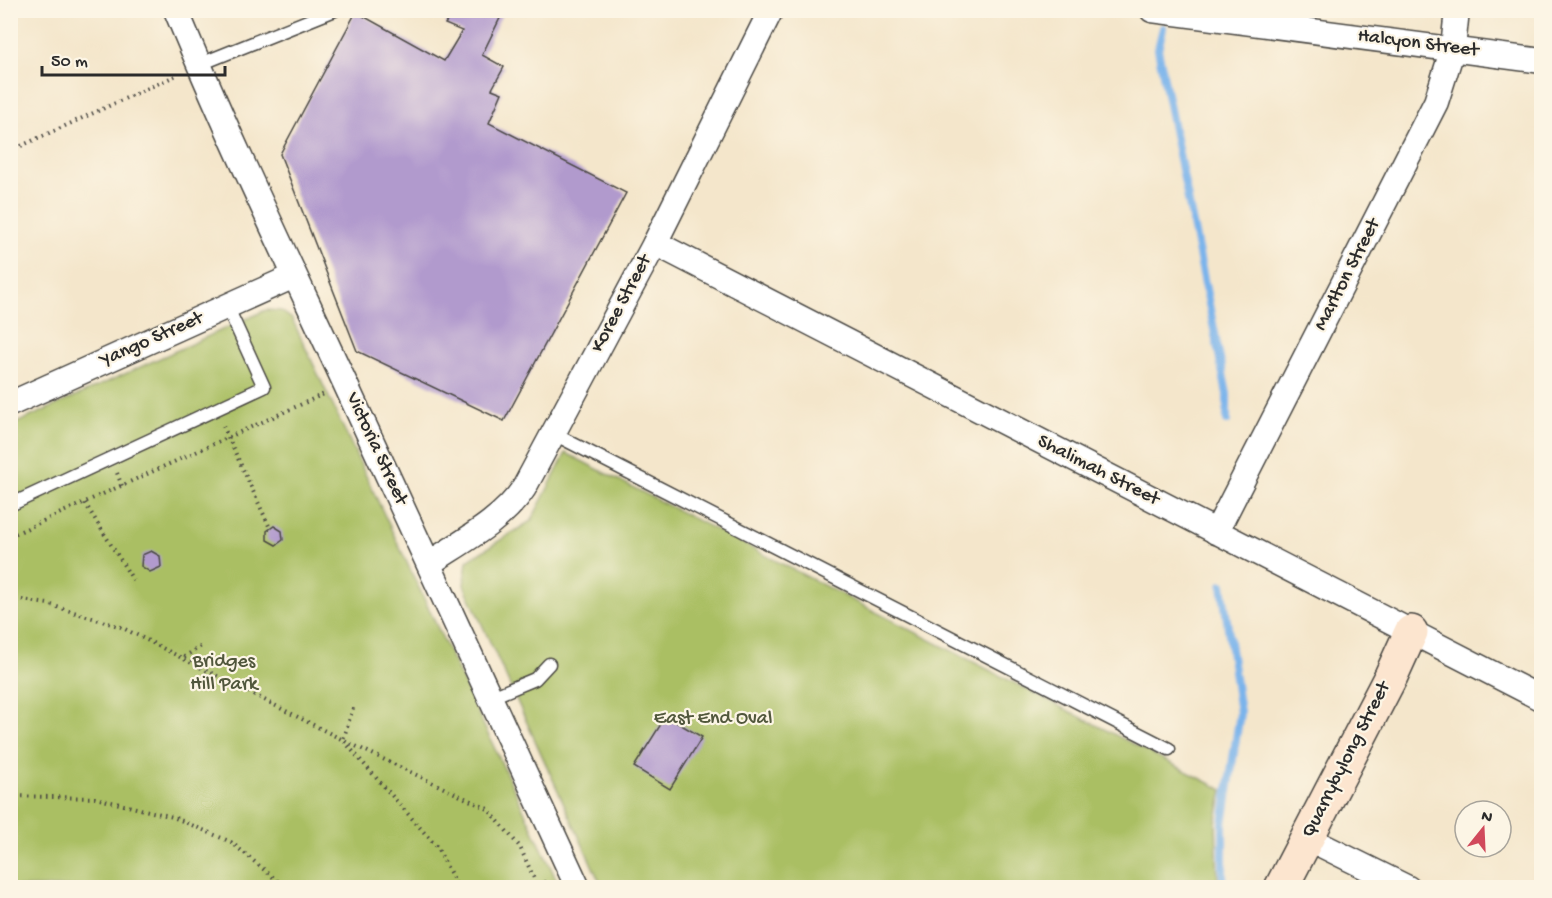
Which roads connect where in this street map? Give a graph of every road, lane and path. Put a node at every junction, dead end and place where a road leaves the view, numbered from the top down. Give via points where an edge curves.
1 (176, 10) edge
2 (335, 10) edge
3 (771, 10) edge
4 (1152, 10) edge
5 (1457, 10) edge
6 (1454, 48) junction
7 (1542, 61) edge
8 (198, 65) junction
9 (10, 151) edge
10 (655, 243) junction
11 (294, 276) junction
12 (227, 306) junction
13 (330, 392) dead end
14 (10, 404) edge
15 (216, 409) junction
16 (552, 433) junction
17 (229, 438) junction
18 (85, 503) junction
19 (10, 505) edge
20 (270, 528) dead end
21 (1216, 532) junction
22 (10, 536) edge
23 (430, 563) junction
24 (133, 580) dead end
25 (10, 598) edge
26 (1411, 632) junction
27 (203, 645) dead end
28 (183, 658) junction
29 (549, 664) dead end
30 (492, 697) junction
31 (1542, 699) edge
32 (352, 708) dead end
33 (343, 740) junction
34 (1170, 749) dead end
35 (10, 796) edge
36 (1307, 838) junction
37 (286, 888) edge
38 (458, 888) edge
39 (551, 888) edge
40 (578, 888) edge
41 (1281, 888) edge
42 (1408, 888) edge

1 - 8 street, Victoria Street
2 - 8 lane
3 - 10 street, Koree Street
4 - 6 street, Halcyon Street
5 - 6 street, Marlton Street
6 - 7 street, Halcyon Street
6 - 21 street, Marlton Street via 1436,102
8 - 9 path
8 - 11 street, Victoria Street
10 - 16 street, Koree Street
10 - 21 street, Shalimah Street
11 - 12 street, Yango Street
11 - 23 street, Victoria Street
12 - 14 street, Yango Street
12 - 15 lane via 264,387
13 - 17 path
15 - 17 path
15 - 19 lane
16 - 23 street, Koree Street via 515,501
16 - 34 lane
17 - 18 path
17 - 20 path
18 - 22 path
18 - 24 path
21 - 26 street, Shalimah Street
23 - 30 street, Victoria Street
25 - 28 path via 48,604 121,627
26 - 31 street, Shalimah Street
26 - 36 street, Quarrybylong Street
27 - 28 path
28 - 33 path
29 - 30 lane via 535,679
30 - 40 street, Victoria Street
32 - 33 path
33 - 38 path via 437,847
33 - 39 path via 488,809 519,847 537,885 547,880
35 - 37 path via 95,798 173,817 231,842
36 - 41 street, Quarrybylong Street
36 - 42 street

